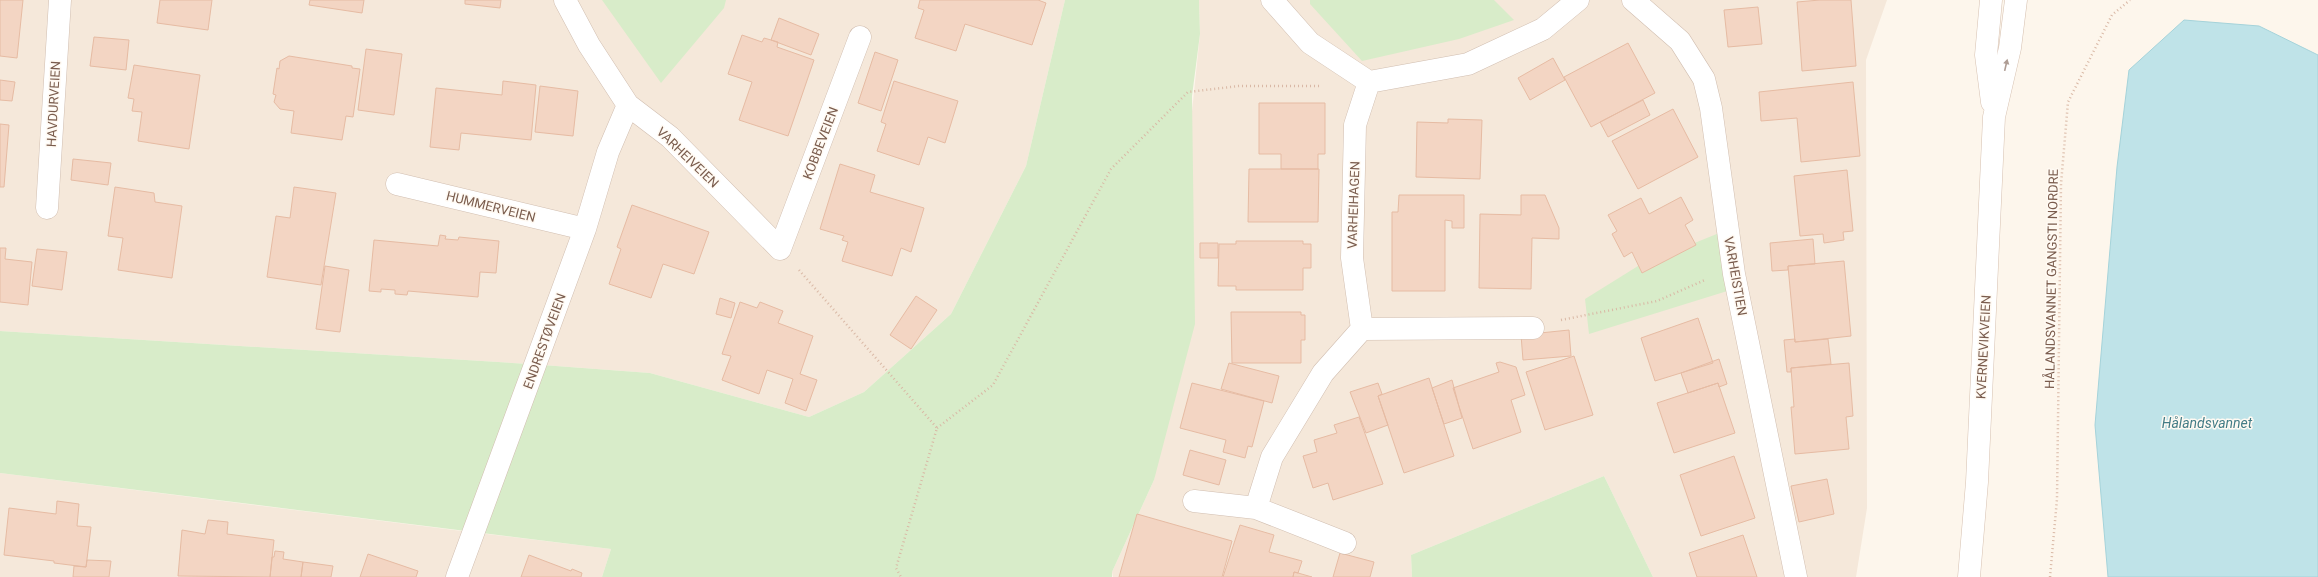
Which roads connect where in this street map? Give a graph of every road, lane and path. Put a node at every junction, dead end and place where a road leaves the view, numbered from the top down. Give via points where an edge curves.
1 (60, 0) edge
2 (565, 0) edge
3 (1272, 0) edge
4 (1578, 0) edge
5 (1633, 0) edge
6 (1991, 0) edge
7 (2016, 0) edge
8 (2130, 0) edge
9 (860, 37) dead end
10 (1368, 82) junction
11 (1323, 86) dead end
12 (628, 104) junction
13 (1994, 117) junction
14 (397, 184) dead end
15 (47, 208) dead end
16 (585, 229) junction
17 (780, 249) junction
18 (1734, 274) junction
19 (1533, 328) joint
20 (1362, 329) junction
21 (937, 428) junction
22 (1194, 501) dead end
23 (1256, 508) junction
24 (1345, 543) dead end
25 (458, 577) edge
26 (901, 577) edge
27 (1796, 577) edge
28 (1969, 577) edge
29 (2050, 577) edge

1 - 15 street, HAVDURVEIEN
2 - 12 street, VARHEIVEIEN via 589,45
3 - 10 street via 1310,43
4 - 10 street via 1543,29 1468,64
5 - 18 street, VARHEISTIEN via 1680,41 1704,79 1711,108
6 - 13 street, KVERNEVIKVEIEN via 1986,55
13 -> 7 street, KVERNEVIKVEIEN via 2010,48
8 - 29 path, HÅLANDSVANNET GANGSTI NORDRE via 2112,15 2068,102 2061,184 2057,499
9 - 17 street, KOBBEVEIEN
10 - 20 street, VARHEIHAGEN via 1356,124 1352,250
11 - 21 path via 1239,86 1188,92 1111,169 993,385
12 - 16 street, ENDRESTØVEIEN via 608,152
12 - 17 street, VARHEIVEIEN via 670,136
13 - 28 street, KVERNEVIKVEIEN via 1977,482
14 - 16 street, HUMMERVEIEN
16 - 25 street, ENDRESTØVEIEN
17 - 21 path
18 - 19 path via 1701,281 1658,301 1596,312
18 - 27 street, VARHEISTIEN
19 - 20 street
20 - 23 street via 1323,373 1272,457
21 - 26 path via 896,568
22 - 23 street
23 - 24 street

